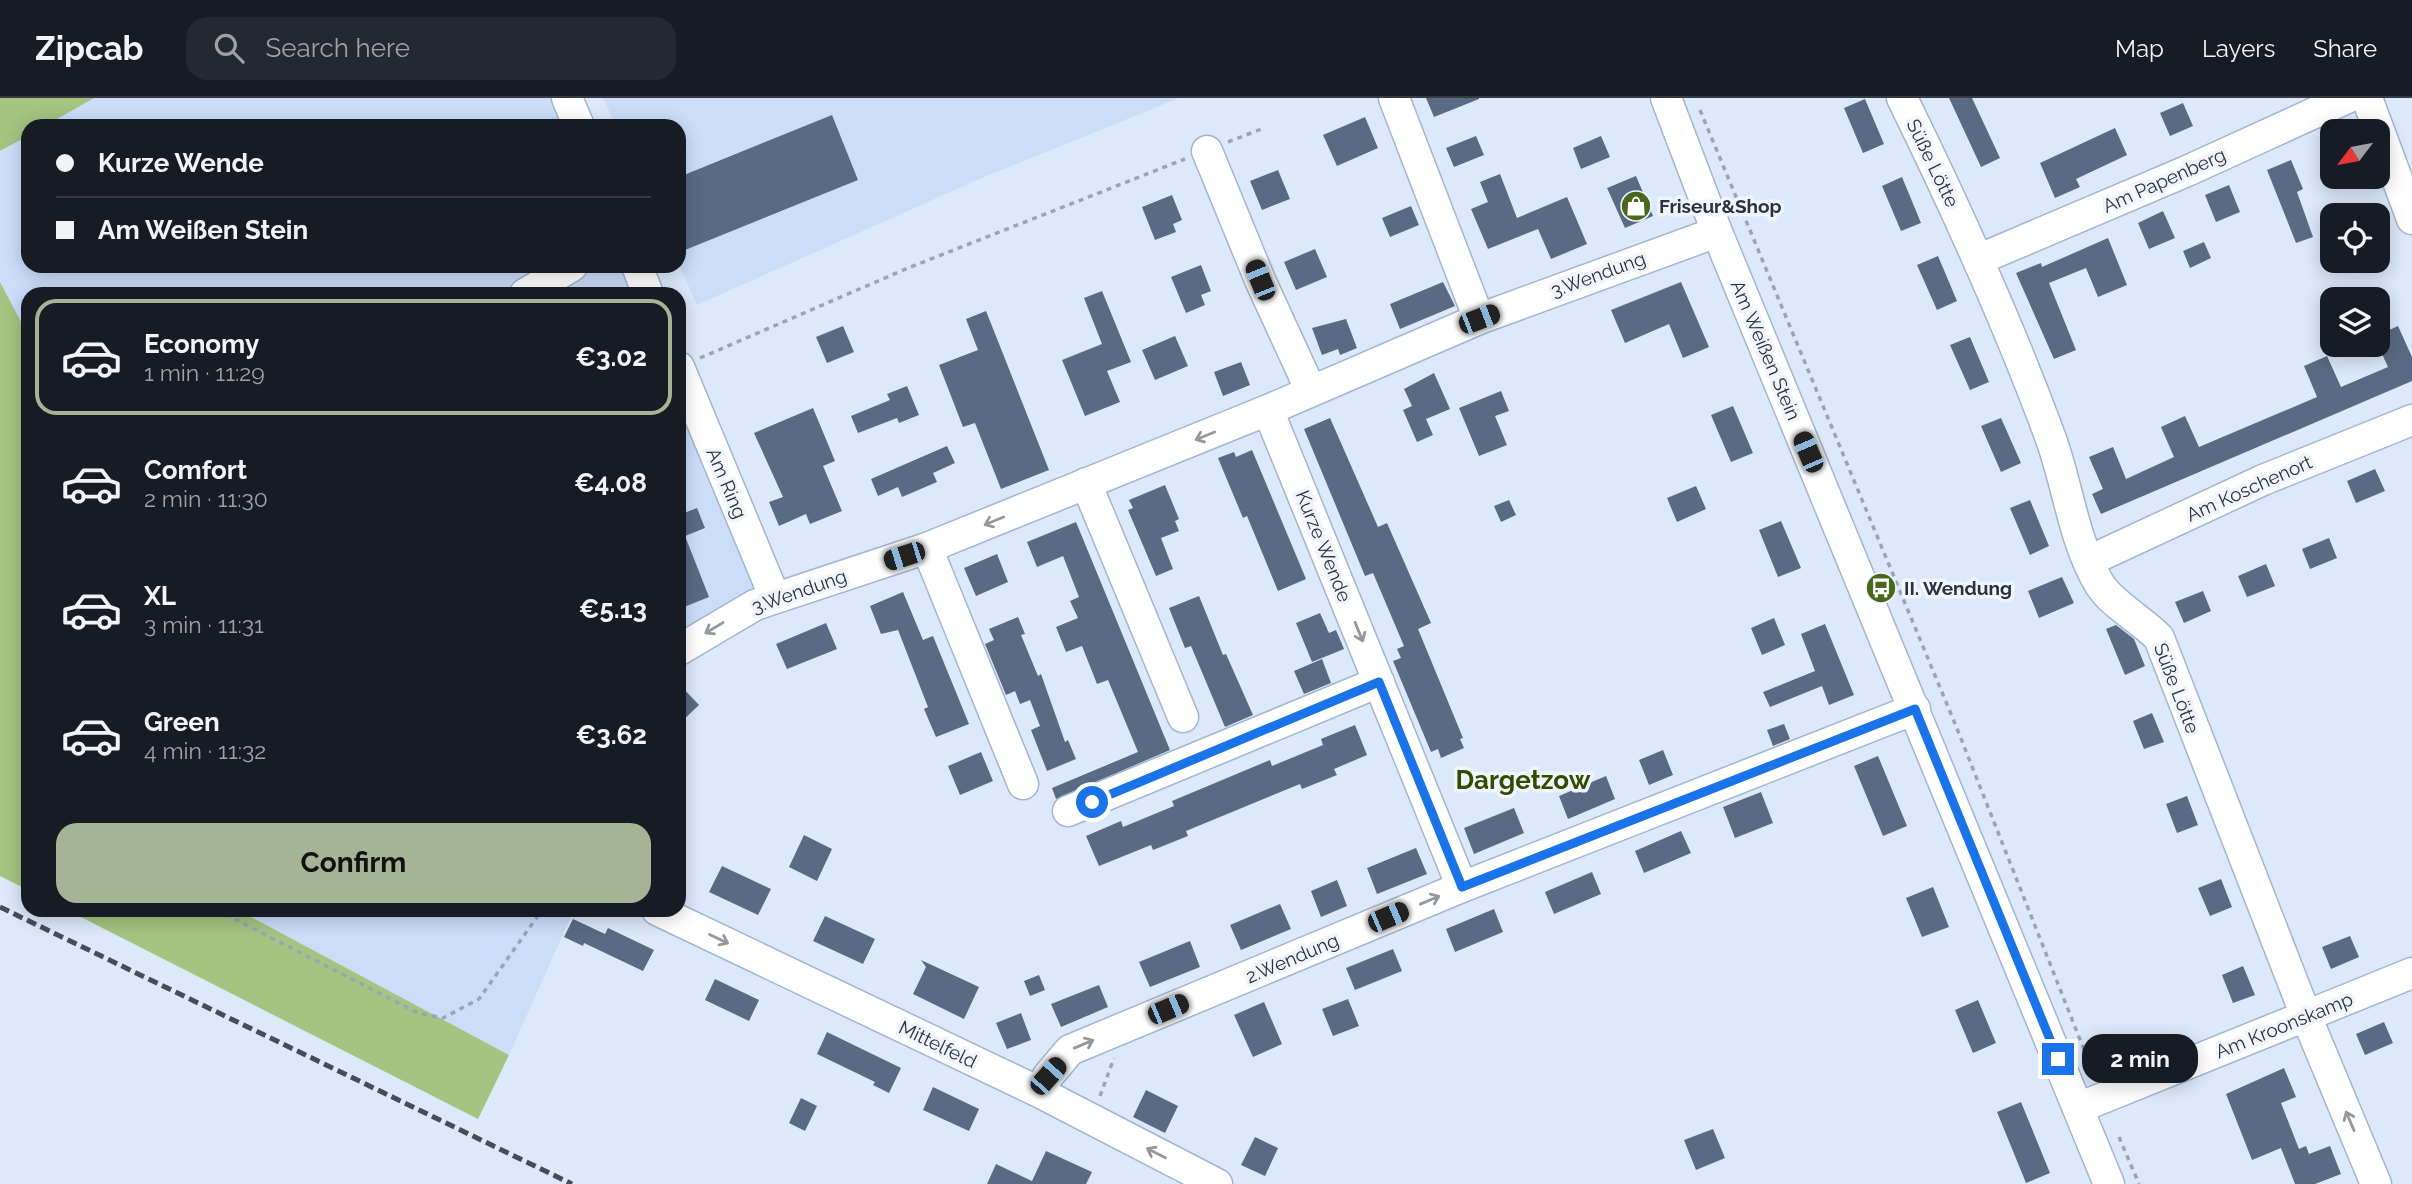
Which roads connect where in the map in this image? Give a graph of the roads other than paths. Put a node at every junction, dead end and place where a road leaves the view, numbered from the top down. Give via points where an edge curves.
1 (567, 98) edge
2 (1394, 98) edge
3 (1666, 98) edge
4 (1902, 98) edge
5 (2347, 98) edge
6 (2367, 98) edge
7 (576, 119) edge
8 (1206, 151) road end
9 (2412, 219) edge
10 (1717, 232) junction
11 (1980, 259) junction
12 (560, 273) edge
13 (537, 287) edge
14 (1479, 319) junction
15 (686, 385) edge
16 (1311, 391) junction
17 (1268, 410) junction
18 (2412, 420) edge
19 (1086, 483) junction
20 (927, 548) junction
21 (2089, 561) junction
22 (775, 598) junction
23 (686, 646) edge
24 (1379, 682) junction
25 (1915, 709) junction
26 (1183, 717) dead end
27 (1023, 784) dead end
28 (1068, 811) dead end
29 (1462, 887) junction
30 (672, 917) edge
31 (2412, 973) edge
32 (2306, 1016) junction
33 (1039, 1093) junction
34 (2091, 1103) junction
35 (1217, 1184) edge
36 (2109, 1184) edge
37 (2376, 1184) edge

1 - 7 street
2 - 14 street
3 - 10 street, Am Weißen Stein
4 - 11 street, Süße Lötte
5 - 11 street, Am Papenberg
6 - 9 street
8 - 16 street
10 - 14 street, 3.Wendung
10 - 25 street, Am Weißen Stein
11 - 21 street, Süße Lötte via 2052,441
12 - 13 street
14 - 16 street, 3.Wendung
15 - 22 street, Am Ring
16 - 17 street, 3.Wendung
17 -> 19 street, 3.Wendung
17 -> 24 street, Kurze Wende
18 - 21 street, Am Koschenort via 2263,480
19 -> 20 street, 3.Wendung
19 - 26 street
20 - 22 street, 3.Wendung
20 - 27 street
21 - 32 street, Süße Lötte via 2101,587 2159,638
22 -> 23 street, 3.Wendung via 746,609
24 - 28 street
24 - 29 street, Kurze Wende
25 - 29 street, 2.Wendung
25 - 34 street, Am Weißen Stein
33 -> 29 street, 2.Wendung via 1070,1050
30 -> 33 street, Mittelfeld
31 - 32 street, Am Kroonskamp
32 - 34 street, Am Kroonskamp
37 -> 32 street, Süße Lötte
35 -> 33 street, Mittelfeld
34 - 36 street, Am Weißen Stein

